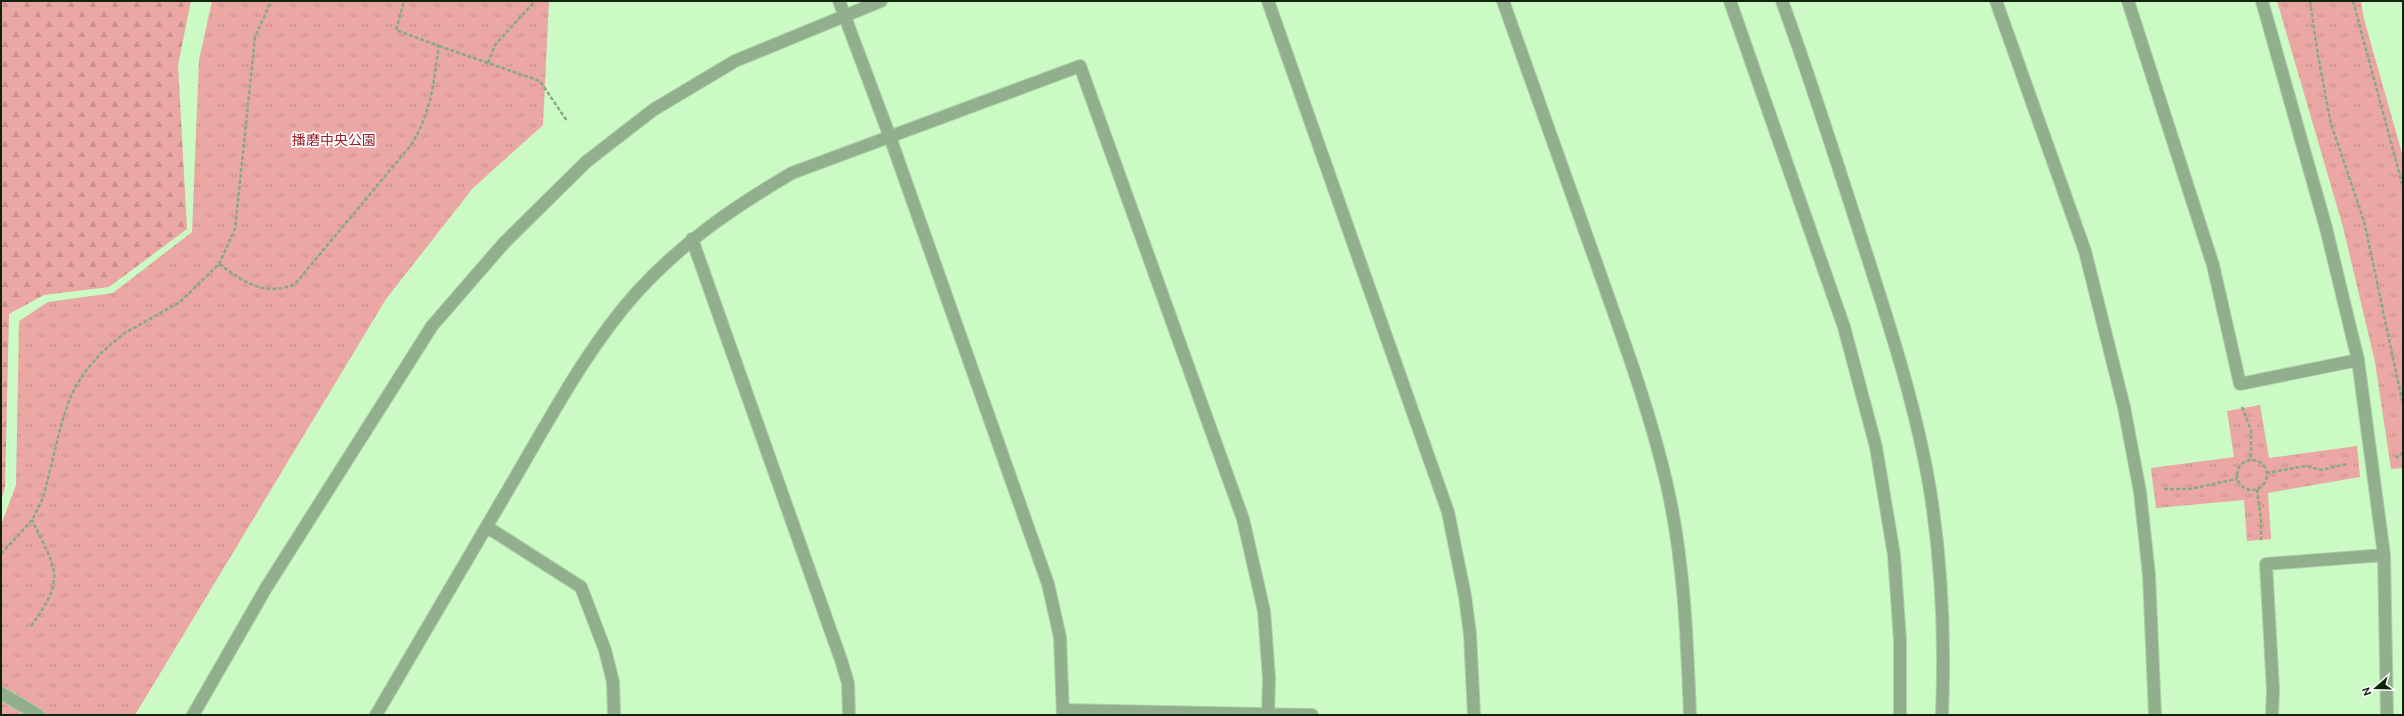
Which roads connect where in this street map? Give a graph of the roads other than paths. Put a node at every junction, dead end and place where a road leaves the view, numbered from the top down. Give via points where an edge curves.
1 (840, 1) edge
2 (881, 1) edge
3 (1269, 1) edge
4 (1503, 1) edge
5 (1730, 1) edge
6 (1782, 1) edge
7 (1996, 1) edge
8 (2128, 1) edge
9 (2262, 1) edge
10 (844, 15) junction
11 (890, 137) junction
12 (692, 239) junction
13 (2358, 360) junction
14 (487, 527) junction
15 (2384, 555) junction
16 (1, 693) edge
17 (1063, 712) edge
18 (38, 715) edge
19 (193, 715) edge
20 (376, 715) edge
21 (614, 715) edge
22 (849, 715) edge
23 (1268, 715) edge
24 (1312, 715) edge
25 (1474, 715) edge
26 (1690, 715) edge
27 (1900, 715) edge
28 (1942, 715) edge
29 (2155, 715) edge
30 (2272, 715) edge
31 (2387, 715) edge

1 - 10 street
2 - 10 street
3 - 25 street via 1448,512 1470,634
4 - 26 street via 1623,338 1656,441 1672,513 1682,577 1687,622
5 - 27 street via 1844,327 1876,447 1894,555 1900,640
6 - 28 street via 1884,309 1912,410 1930,490 1944,648
7 - 29 street via 2085,251 2124,408 2140,492 2149,575
8 - 13 street via 2213,265 2240,384
9 - 13 street via 2326,228
10 - 11 street
10 - 19 street via 736,61 653,110 586,162 504,243 432,326 266,588
11 - 12 street via 792,174 740,205
11 - 17 street via 1048,584 1060,637
11 - 23 street via 1080,66 1243,519 1264,611 1268,651
12 - 14 street via 637,292 601,338 542,431
12 - 22 street via 841,660 848,683
13 - 15 street
14 - 20 street
14 - 21 street via 581,587 605,650 613,682
15 - 30 street via 2266,564
15 - 31 street
16 - 18 street
17 - 23 street
23 - 24 street

